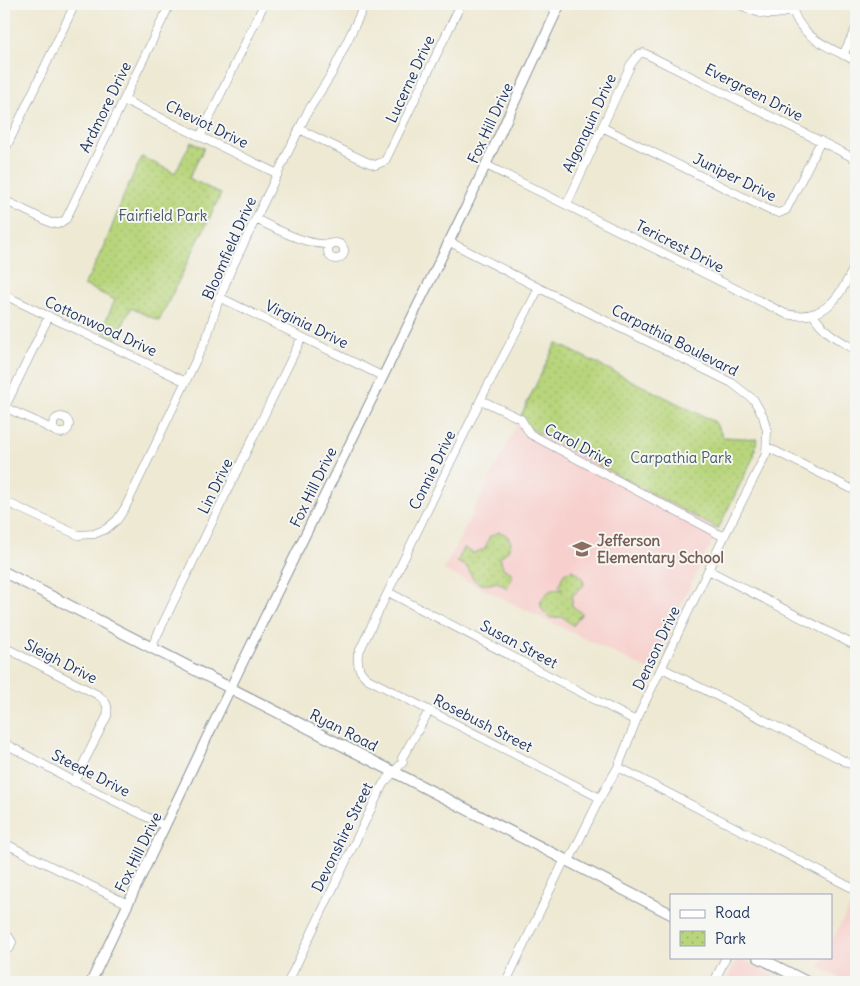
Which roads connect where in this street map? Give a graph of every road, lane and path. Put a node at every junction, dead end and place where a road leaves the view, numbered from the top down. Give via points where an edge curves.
1 (75, 4) edge
2 (170, 4) edge
3 (264, 4) edge
4 (366, 4) edge
5 (461, 4) edge
6 (544, 4) edge
7 (738, 4) edge
8 (559, 7) edge
9 (792, 7) edge
10 (856, 28) edge
11 (639, 54) joint
12 (843, 54) junction
13 (856, 61) edge
14 (124, 100) junction
15 (602, 127) junction
16 (299, 129) junction
17 (200, 137) junction
18 (821, 140) junction
19 (4, 152) edge
20 (856, 158) edge
21 (486, 165) junction
22 (278, 174) junction
23 (4, 200) edge
24 (566, 204) junction
25 (256, 219) junction
26 (448, 241) junction
27 (332, 243) junction
28 (321, 245) junction
29 (328, 253) junction
30 (856, 263) edge
31 (539, 288) junction
32 (4, 295) edge
33 (220, 297) junction
34 (813, 314) junction
35 (49, 316) junction
36 (302, 337) junction
37 (856, 350) edge
38 (382, 376) junction
39 (186, 382) junction
40 (481, 400) junction
41 (4, 408) edge
42 (57, 418) junction
43 (45, 424) junction
44 (56, 432) junction
45 (767, 447) junction
46 (856, 491) edge
47 (4, 501) edge
48 (724, 536) junction
49 (708, 570) junction
50 (4, 572) edge
51 (388, 592) junction
52 (856, 646) edge
53 (4, 647) edge
54 (151, 648) junction
55 (358, 666) joint
56 (662, 668) junction
57 (231, 688) junction
58 (429, 710) junction
59 (636, 721) junction
60 (4, 743) edge
61 (618, 767) junction
62 (856, 767) edge
63 (394, 772) junction
64 (74, 782) junction
65 (600, 798) junction
66 (165, 826) junction
67 (4, 843) edge
68 (567, 860) junction
69 (856, 890) edge
70 (128, 904) junction
71 (670, 913) edge
72 (4, 936) edge
73 (4, 951) edge
74 (726, 958) edge
75 (760, 958) edge
76 (91, 982) edge
77 (288, 982) edge
78 (506, 982) edge
79 (714, 982) edge
80 (807, 982) edge

1 - 19 street
2 - 14 street, Ardmore Drive
3 - 17 street
4 - 16 street, Bloomfield Drive via 332,73
5 - 16 street, Lucerne Drive via 388,157 381,164 367,162
6 - 8 street
7 - 9 street via 768,15
8 - 21 street, Fox Hill Drive
9 - 12 street via 812,38
10 - 12 street
11 - 15 street, Algonquin Drive via 631,64
11 - 18 street, Evergreen Drive via 652,56
12 - 13 street
14 - 17 street, Cheviot Drive
14 - 23 street, Ardmore Drive via 63,222 51,223
15 - 18 street, Juniper Drive via 779,213 786,210
15 - 24 street, Algonquin Drive
16 - 22 street, Bloomfield Drive
17 - 22 street, Cheviot Drive
18 - 20 street, Evergreen Drive
21 - 24 street, Tericrest Drive
21 - 26 street, Fox Hill Drive
22 - 25 street, Bloomfield Drive
24 - 34 street, Tericrest Drive via 780,311 798,316
25 - 28 street
25 - 33 street, Bloomfield Drive
26 - 31 street, Carpathia Boulevard
26 - 38 street, Fox Hill Drive
27 - 28 street
27 - 29 street
27 - 29 street via 340,243 345,252 337,259
28 - 29 street
30 - 34 street via 838,297 828,307
31 - 40 street, Connie Drive
31 - 45 street, Carpathia Boulevard via 743,390 754,400 763,416
32 - 35 street, Cottonwood Drive
33 - 36 street, Virginia Drive
33 - 39 street, Bloomfield Drive via 207,337
34 - 37 street via 829,334
35 - 39 street, Cottonwood Drive
35 - 41 street
36 - 38 street, Virginia Drive
36 - 54 street, Lin Drive
38 - 57 street, Fox Hill Drive
39 - 47 street, Bloomfield Drive via 125,508 106,529 94,534 71,533
40 - 48 street, Carol Drive via 521,419 530,434
40 - 51 street, Connie Drive
41 - 43 street
42 - 43 street
42 - 44 street via 53,425
42 - 44 street via 65,418 70,424 64,433
43 - 44 street
45 - 46 street
45 - 48 street, Denson Drive
48 - 49 street, Denson Drive
49 - 52 street
49 - 56 street, Denson Drive
50 - 54 main road, Ryan Road
51 - 55 street, Connie Drive via 358,654
51 - 59 street, Susan Street
53 - 64 street, Sleigh Drive via 98,695 105,702 107,716
54 - 57 main road, Ryan Road
55 - 58 street, Rosebush Street via 368,679
56 - 59 street, Denson Drive
56 - 62 street
57 - 63 main road, Ryan Road
57 - 66 street, Fox Hill Drive
58 - 63 street, Devonshire Street via 402,758 403,762
58 - 65 street, Rosebush Street
59 - 61 street, Denson Drive
60 - 64 street, Steede Drive
61 - 65 street, Denson Drive
61 - 69 street
63 - 68 main road, Ryan Road
63 - 77 street, Devonshire Street via 383,784
64 - 66 street, Steede Drive
65 - 68 street, Denson Drive
66 - 70 street, Fox Hill Drive
67 - 70 street
68 - 71 main road, Ryan Road
68 - 78 street, Denson Drive
70 - 76 street, Fox Hill Drive
72 - 73 street via 12,942
74 - 79 street
75 - 80 main road

